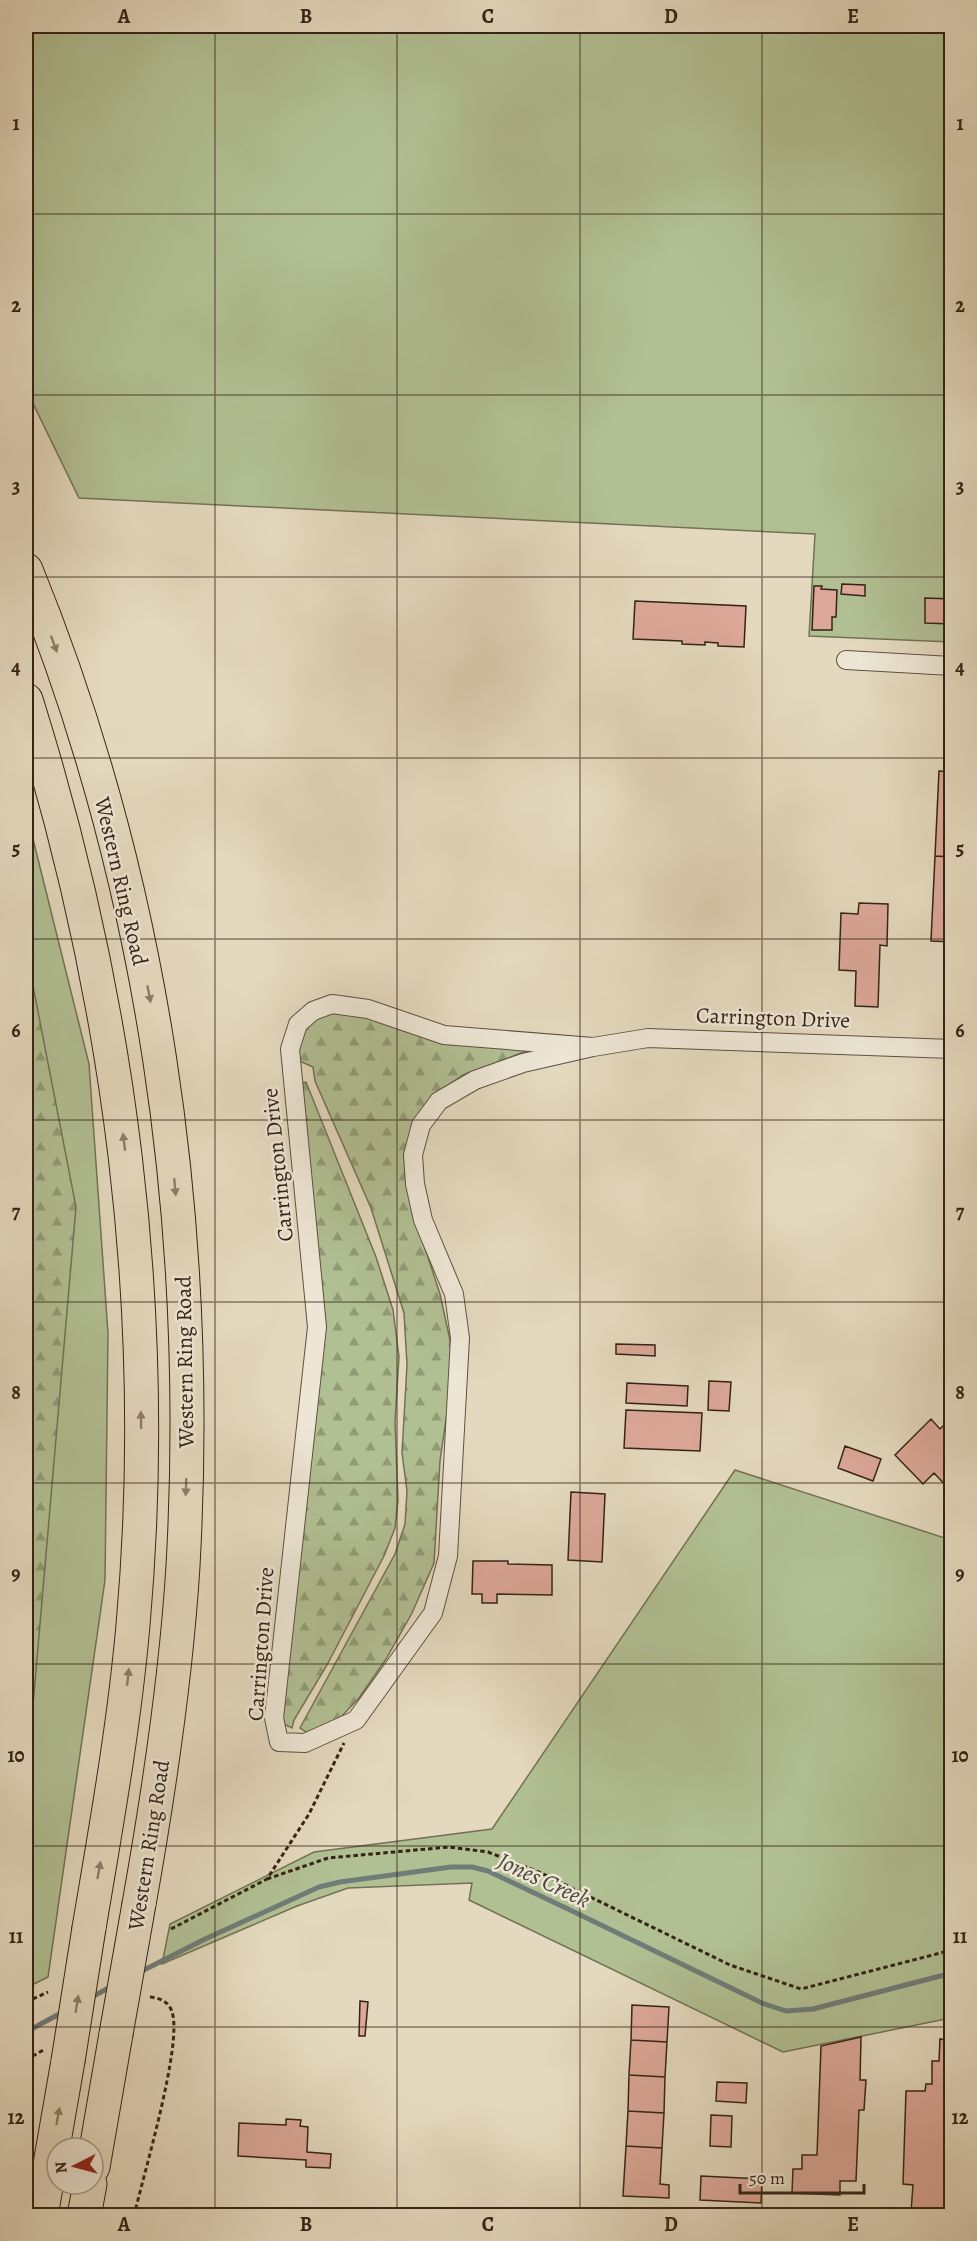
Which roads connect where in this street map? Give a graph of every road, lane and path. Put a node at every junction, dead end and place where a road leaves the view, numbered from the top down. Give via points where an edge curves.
1 (26, 570) edge
2 (846, 660) dead end
3 (951, 666) edge
4 (26, 700) edge
5 (593, 1047) junction
6 (951, 1049) edge
7 (356, 1720) junction
8 (267, 1879) junction
9 (171, 1929) dead end
10 (951, 1950) edge
11 (48, 1992) dead end
12 (26, 2002) edge
13 (98, 2136) edge
14 (88, 2196) edge
15 (41, 2216) edge
16 (84, 2216) edge

1 -> 13 highway, Western Ring Road, bridge via 84,734 123,875 156,1032 180,1234 187,1411 183,1568 152,1833
2 - 3 street
15 -> 4 highway, Western Ring Road, bridge via 123,1723 133,1625 141,1436 139,1312 128,1172 105,1017 79,889
5 - 6 street, Carrington Drive via 648,1038 680,1038
5 - 7 street, Carrington Drive via 523,1063 475,1080 439,1101 421,1125 413,1155 415,1184 423,1220 454,1294 459,1338 448,1556 433,1613
5 - 7 street, Carrington Drive via 444,1035 368,1009 332,1004 313,1011 298,1024 290,1049 317,1327 274,1718 279,1742 305,1743
7 - 8 path via 309,1814
8 - 9 path
8 - 10 path via 328,1858 449,1847 488,1852 539,1872 730,1965 801,1989
11 - 12 path
14 - 16 highway

